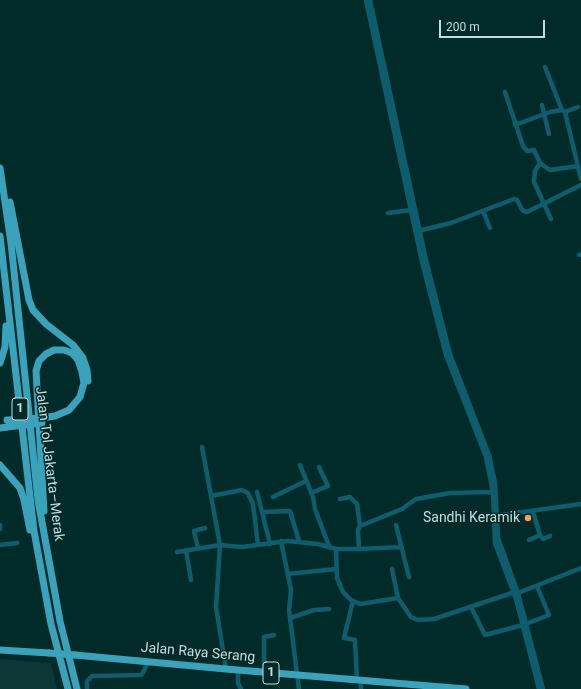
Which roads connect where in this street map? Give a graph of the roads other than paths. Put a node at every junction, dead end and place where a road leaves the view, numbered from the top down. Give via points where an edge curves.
1 (366, 0) edge
2 (370, 0) edge
3 (545, 67) dead end
4 (505, 92) dead end
5 (542, 105) dead end
6 (578, 107) dead end
7 (563, 111) junction
8 (545, 114) junction
9 (515, 125) junction
10 (549, 134) dead end
11 (540, 163) junction
12 (578, 166) junction
13 (0, 168) edge
14 (581, 179) edge
15 (2, 182) junction
16 (581, 185) edge
17 (544, 205) junction
18 (410, 210) junction
19 (483, 211) junction
20 (388, 213) dead end
21 (551, 218) dead end
22 (490, 228) dead end
23 (418, 231) junction
24 (0, 236) edge
25 (0, 248) edge
26 (0, 363) edge
27 (42, 420) junction
28 (4, 424) edge
29 (202, 447) dead end
30 (0, 465) edge
31 (300, 465) dead end
32 (318, 467) dead end
33 (306, 481) junction
34 (257, 492) dead end
35 (493, 492) junction
36 (312, 493) junction
37 (211, 496) junction
38 (265, 497) dead end
39 (273, 497) dead end
40 (259, 498) junction
41 (340, 499) dead end
42 (581, 504) edge
43 (262, 512) junction
44 (533, 512) junction
45 (494, 516) junction
46 (0, 525) edge
47 (396, 525) dead end
48 (360, 526) junction
49 (205, 528) dead end
50 (0, 529) edge
51 (540, 535) junction
52 (550, 536) dead end
53 (529, 540) dead end
54 (299, 541) junction
55 (45, 542) junction
56 (281, 542) junction
57 (17, 543) dead end
58 (270, 544) junction
59 (0, 545) edge
60 (220, 545) junction
61 (258, 545) junction
62 (329, 546) junction
63 (401, 547) junction
64 (198, 548) junction
65 (336, 549) junction
66 (359, 549) junction
67 (186, 550) junction
68 (177, 552) dead end
69 (581, 568) edge
70 (336, 569) junction
71 (392, 569) dead end
72 (288, 574) junction
73 (410, 577) dead end
74 (191, 580) dead end
75 (42, 581) junction
76 (538, 586) junction
77 (516, 592) junction
78 (398, 598) junction
79 (353, 601) junction
80 (471, 607) junction
81 (329, 609) dead end
82 (290, 618) junction
83 (524, 624) junction
84 (274, 635) dead end
85 (0, 650) edge
86 (148, 662) junction
87 (226, 670) junction
88 (238, 670) junction
89 (264, 672) junction
90 (296, 675) junction
91 (359, 680) junction
92 (68, 689) edge
93 (76, 689) edge
94 (87, 689) edge
95 (241, 689) edge
96 (299, 689) edge
97 (361, 689) edge
98 (466, 689) edge
99 (539, 689) edge
100 (543, 689) edge

1 - 18 street
2 - 23 street
3 - 7 street
4 - 9 street
5 - 8 street
6 - 7 street
7 - 8 street
7 - 12 street
8 - 9 street
8 - 10 street
9 - 11 street via 523,146 527,151 534,150
11 - 12 street via 550,170
11 - 17 street via 534,170 534,182
12 - 14 street
13 - 15 highway, Jalan Tol Jakarta–Merak / 1
15 - 27 highway via 8,194 33,310 73,345 83,358 87,370 88,385 78,407 63,417
15 - 55 highway, Jalan Tol Jakarta–Merak / 1
16 - 17 street
17 - 19 street via 525,212 514,199
17 - 21 street
18 - 20 street
18 - 23 street
19 - 22 street
19 - 23 street via 451,223
23 - 35 street via 446,355 484,450
23 - 45 street via 450,354 489,455 495,483
24 - 75 highway, Jalan Tol Jakarta–Merak / 1 via 30,499
25 - 26 highway via 6,333
27 - 28 highway, bridge
27 - 55 highway via 69,410 80,397 84,383 82,372 75,357 64,350 54,350 46,354 39,361 36,371
29 - 37 street
30 - 75 highway via 13,478 22,494
31 - 33 street
32 - 36 street via 328,486
33 - 36 street
33 - 39 street
34 - 40 street
35 - 45 street
35 - 48 street via 450,492 427,496
36 - 62 street via 314,509
37 - 60 street
37 - 61 street via 242,490 248,493
38 - 40 street
40 - 43 street
41 - 48 street via 350,497 357,504
42 - 44 street
43 - 54 street via 290,511
43 - 58 street
44 - 45 street
44 - 51 street
45 - 77 street via 500,550
46 - 50 street
47 - 63 street
48 - 66 street
49 - 64 street via 194,531
51 - 52 street via 543,539
51 - 53 street
54 - 56 street
54 - 62 street
55 - 93 highway, Jalan Tol Jakarta–Merak / 1
56 - 58 street
56 - 72 street
57 - 59 street
58 - 61 street
60 - 61 street
60 - 64 street
60 - 87 street via 216,602
62 - 65 street
63 - 66 street
63 - 73 street
64 - 67 street
65 - 66 street
65 - 70 street
67 - 68 street
67 - 74 street
69 - 76 street
70 - 72 street
70 - 79 street via 339,585
71 - 78 street
72 - 82 street via 291,592
75 - 92 highway, Jalan Tol Jakarta–Merak / 1
76 - 77 street
76 - 83 street via 548,615
77 - 80 street
77 - 83 street
78 - 79 street via 360,604
78 - 80 street via 411,618 418,620 434,619
79 - 91 street via 344,638 355,640
80 - 83 street via 485,635
81 - 82 street via 314,610
82 - 90 street
83 - 99 street
83 - 100 street
84 - 89 street via 263,637
85 - 86 highway, Jalan Raya Serang / 1, bridge
86 - 87 highway, Jalan Raya Serang / 1
86 - 94 street via 141,675 92,676 87,681
87 - 88 highway, Jalan Raya Serang / 1
88 - 89 highway, Jalan Raya Serang / 1
88 - 95 street via 238,683
89 - 90 highway, Jalan Raya Serang / 1
90 - 91 highway, Jalan Raya Serang / 1
90 - 96 street
91 - 97 street
91 - 98 highway, Jalan Raya Serang / 1

